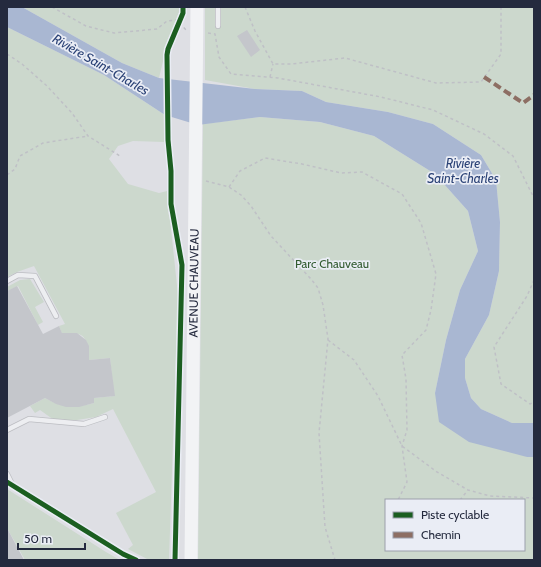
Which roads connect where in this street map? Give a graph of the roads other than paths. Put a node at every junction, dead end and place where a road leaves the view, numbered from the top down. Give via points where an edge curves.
1 (197, 7) edge
2 (218, 7) edge
3 (218, 26) dead end
4 (7, 281) edge
5 (56, 316) dead end
6 (105, 416) dead end
7 (7, 430) edge
8 (7, 474) edge
9 (7, 482) edge
10 (13, 486) junction
11 (136, 560) edge
12 (191, 560) edge

1 - 12 main road, AVENUE CHAUVEAU
2 - 3 lane
4 - 5 lane via 18,275 35,276
6 - 7 lane via 84,424 29,419
8 - 10 lane
9 - 10 lane
10 - 11 lane

